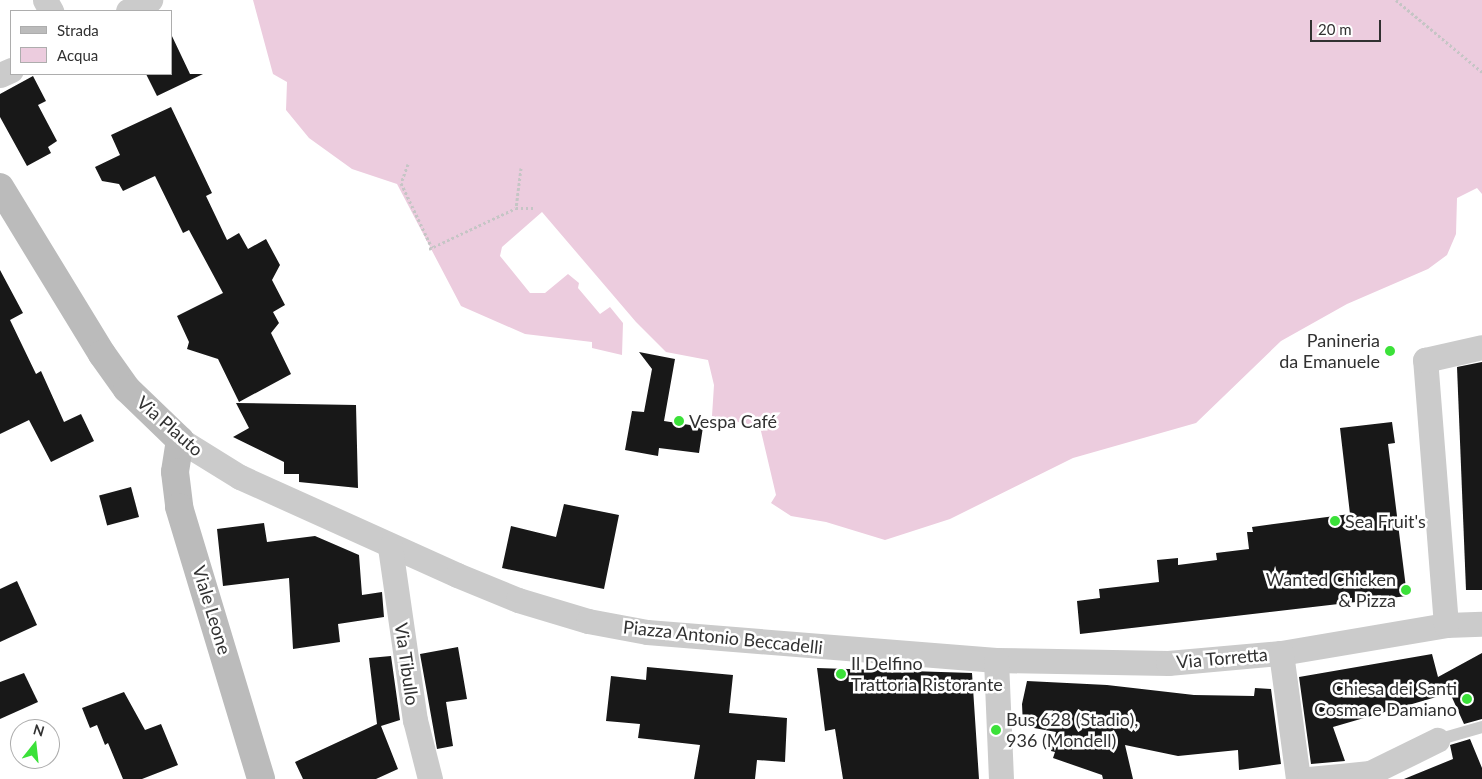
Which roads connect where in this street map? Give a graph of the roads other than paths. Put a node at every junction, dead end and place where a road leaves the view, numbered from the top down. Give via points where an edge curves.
1 (150, 0) edge
2 (130, 10) edge
3 (0, 187) edge
4 (1482, 347) edge
5 (180, 440) junction
6 (390, 547) junction
7 (457, 575) joint
8 (1482, 624) edge
9 (1446, 625) junction
10 (1281, 652) junction
11 (996, 660) junction
12 (1482, 727) edge
13 (1437, 740) joint
14 (261, 779) edge
15 (430, 779) edge
16 (1001, 779) edge
17 (1298, 779) edge
18 (1309, 779) edge

1 - 2 street
3 - 5 main road, Via Plauto via 102,354 127,389
4 - 9 street via 1425,360
5 - 6 street, Via Plauto via 225,470
5 - 14 main road, Viale Leone via 175,472 179,507
6 - 7 street, Via Plauto
6 - 15 street, Via Tibullo via 415,720
7 - 11 street, Piazza Antonio Beccadelli via 527,603 588,621 647,632
8 - 9 street, Via Torretta
9 - 10 street, Via Torretta
10 - 11 street, Via Torretta via 1168,663
10 - 17 street
11 - 16 street
12 - 13 lane
13 - 18 street via 1370,773

